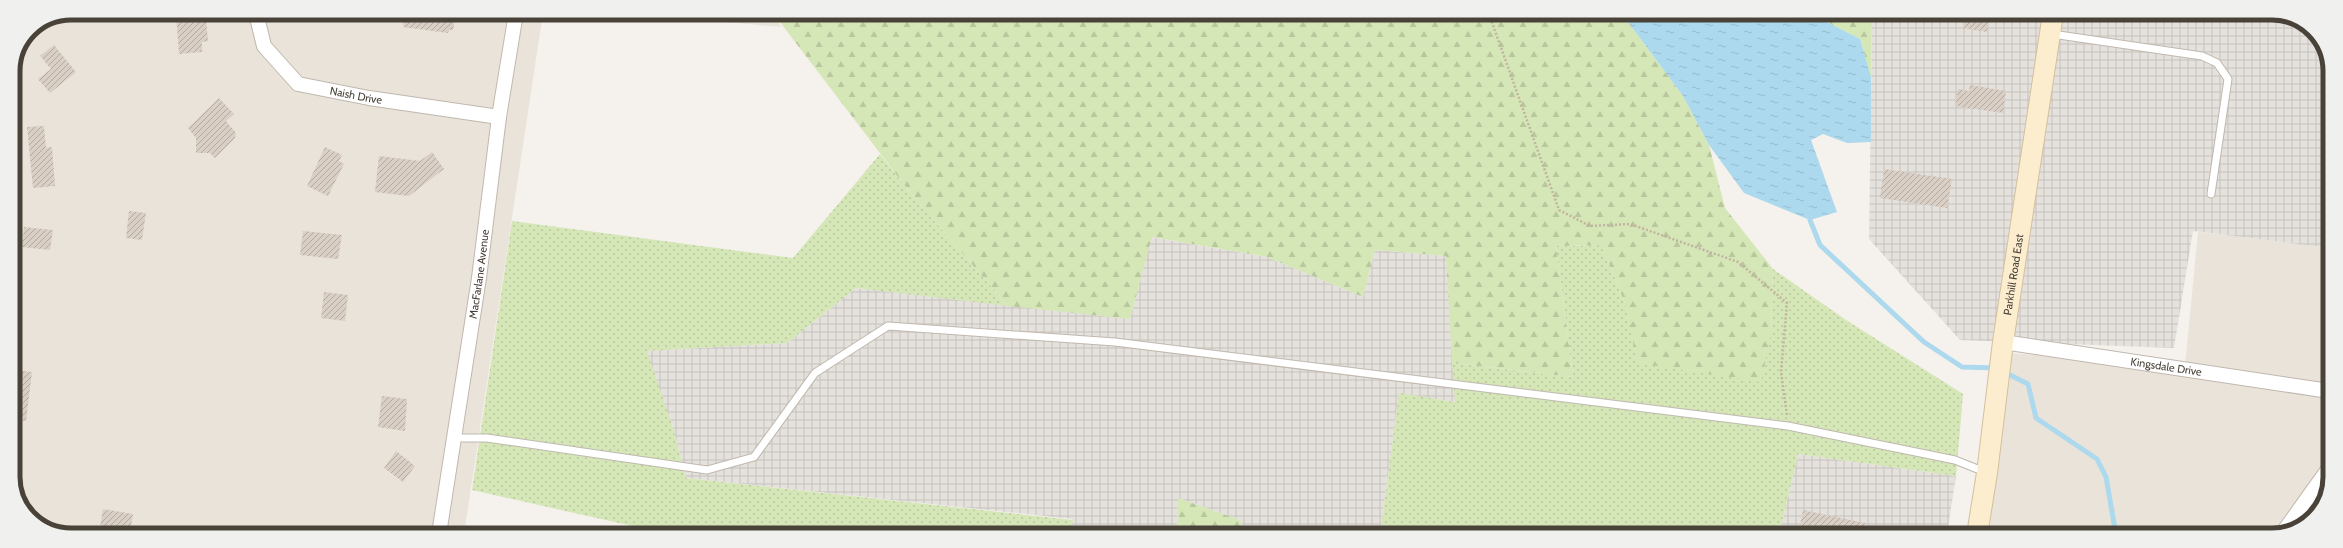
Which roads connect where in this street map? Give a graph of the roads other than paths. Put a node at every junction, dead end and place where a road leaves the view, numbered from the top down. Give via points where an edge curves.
1 (258, 20) edge
2 (515, 20) edge
3 (2052, 20) edge
4 (2050, 34) junction
5 (499, 117) junction
6 (2211, 194) dead end
7 (2003, 342) junction
8 (2323, 390) edge
9 (454, 438) junction
10 (1987, 473) junction
11 (2323, 476) edge
12 (2288, 525) edge
13 (439, 528) edge
14 (1978, 528) edge

1 - 5 street, Naish Drive via 264,46 298,84 369,98
2 - 5 street, MacFarlane Avenue
3 - 4 main road, Parkhill Road East
4 - 6 lane via 2202,56 2217,63 2228,79
4 - 7 main road, Parkhill Road East
5 - 9 street, MacFarlane Avenue via 479,278
7 - 8 street, Kingsdale Drive
7 - 10 main road, Parkhill Road East
9 - 10 lane via 487,438 708,470 754,457 814,372 888,326 1115,342 1788,426 1955,460
9 - 13 street, MacFarlane Avenue
10 - 14 main road, Parkhill Road East
11 - 12 street

